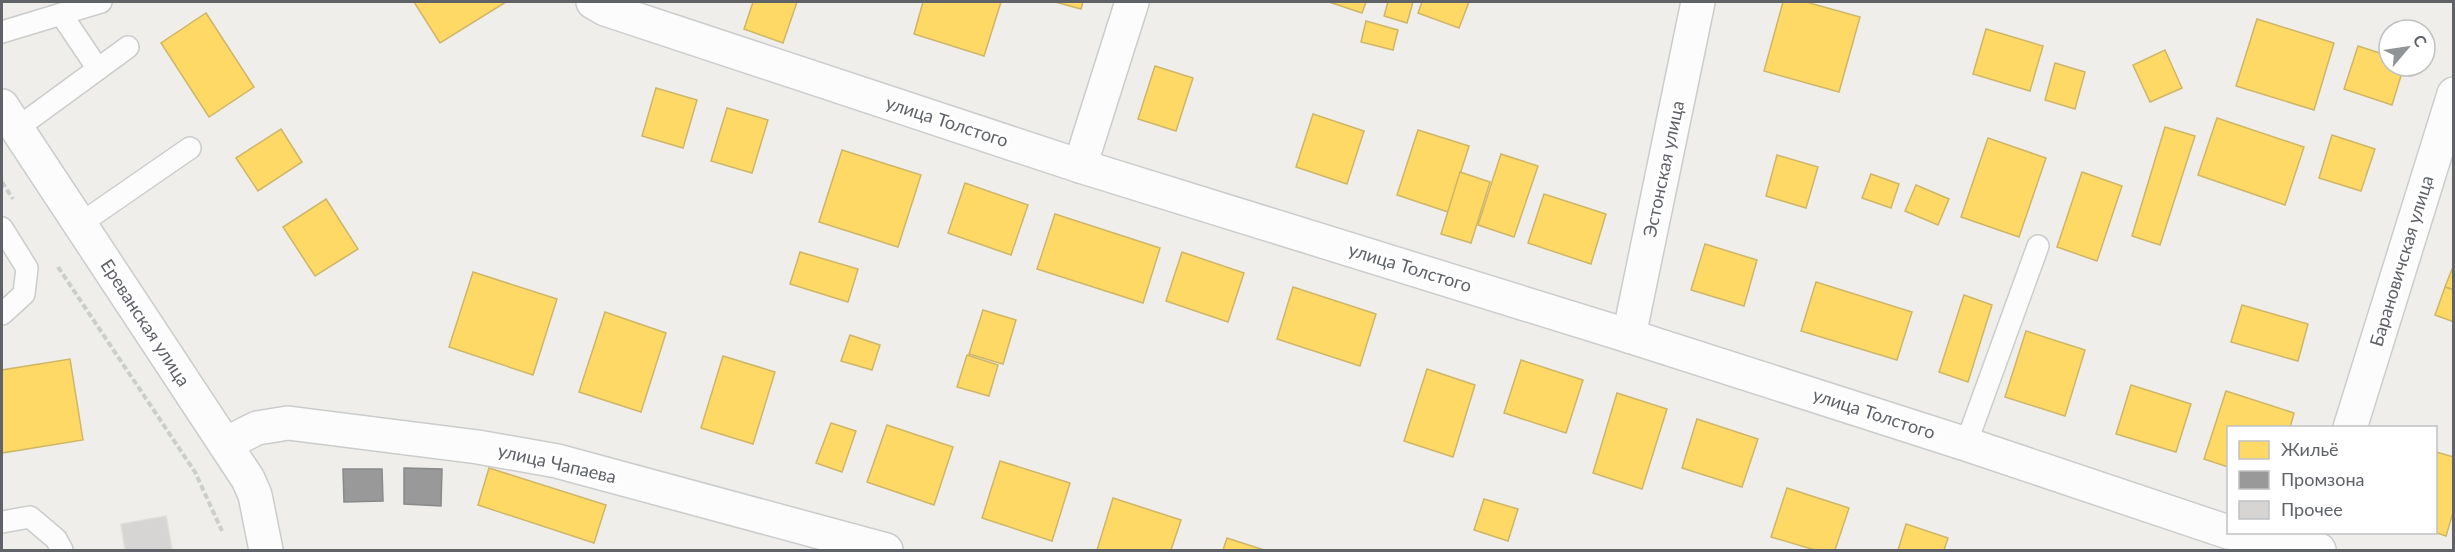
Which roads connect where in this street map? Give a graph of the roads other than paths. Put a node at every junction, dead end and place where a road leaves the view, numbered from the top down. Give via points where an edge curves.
1 (101, 2) edge
2 (593, 2) edge
3 (1132, 2) edge
4 (1698, 2) edge
5 (60, 14) junction
6 (2, 32) edge
7 (128, 47) dead end
8 (98, 69) junction
9 (2454, 94) edge
10 (9, 118) edge
11 (189, 148) dead end
12 (1080, 166) junction
13 (80, 224) junction
14 (2, 228) edge
15 (2038, 246) dead end
16 (2, 314) edge
17 (1629, 336) junction
18 (2351, 426) edge
19 (225, 444) junction
20 (1966, 444) junction
21 (2, 522) edge
22 (2227, 531) edge
23 (2241, 534) edge
24 (2315, 546) edge
25 (62, 550) edge
26 (266, 550) edge
27 (886, 550) edge

1 - 5 lane
2 - 12 street, улица Толстого
3 - 12 street
4 - 17 street, Эстонская улица
5 - 6 lane
5 - 8 lane
7 - 8 lane
8 - 10 lane
9 - 18 street, Барановичская улица
10 - 13 street, Ереванская улица
11 - 13 lane
12 - 17 street, улица Толстого
13 - 19 street, Ереванская улица
14 - 16 lane via 27,268 24,294
15 - 20 lane
17 - 20 street, улица Толстого
19 - 26 street, Ереванская улица via 255,495
19 - 27 street, улица Чапаева via 257,428 288,423 478,447 557,461
20 - 22 street, улица Толстого
21 - 25 lane via 30,517 56,539
23 - 24 street, улица Толстого

